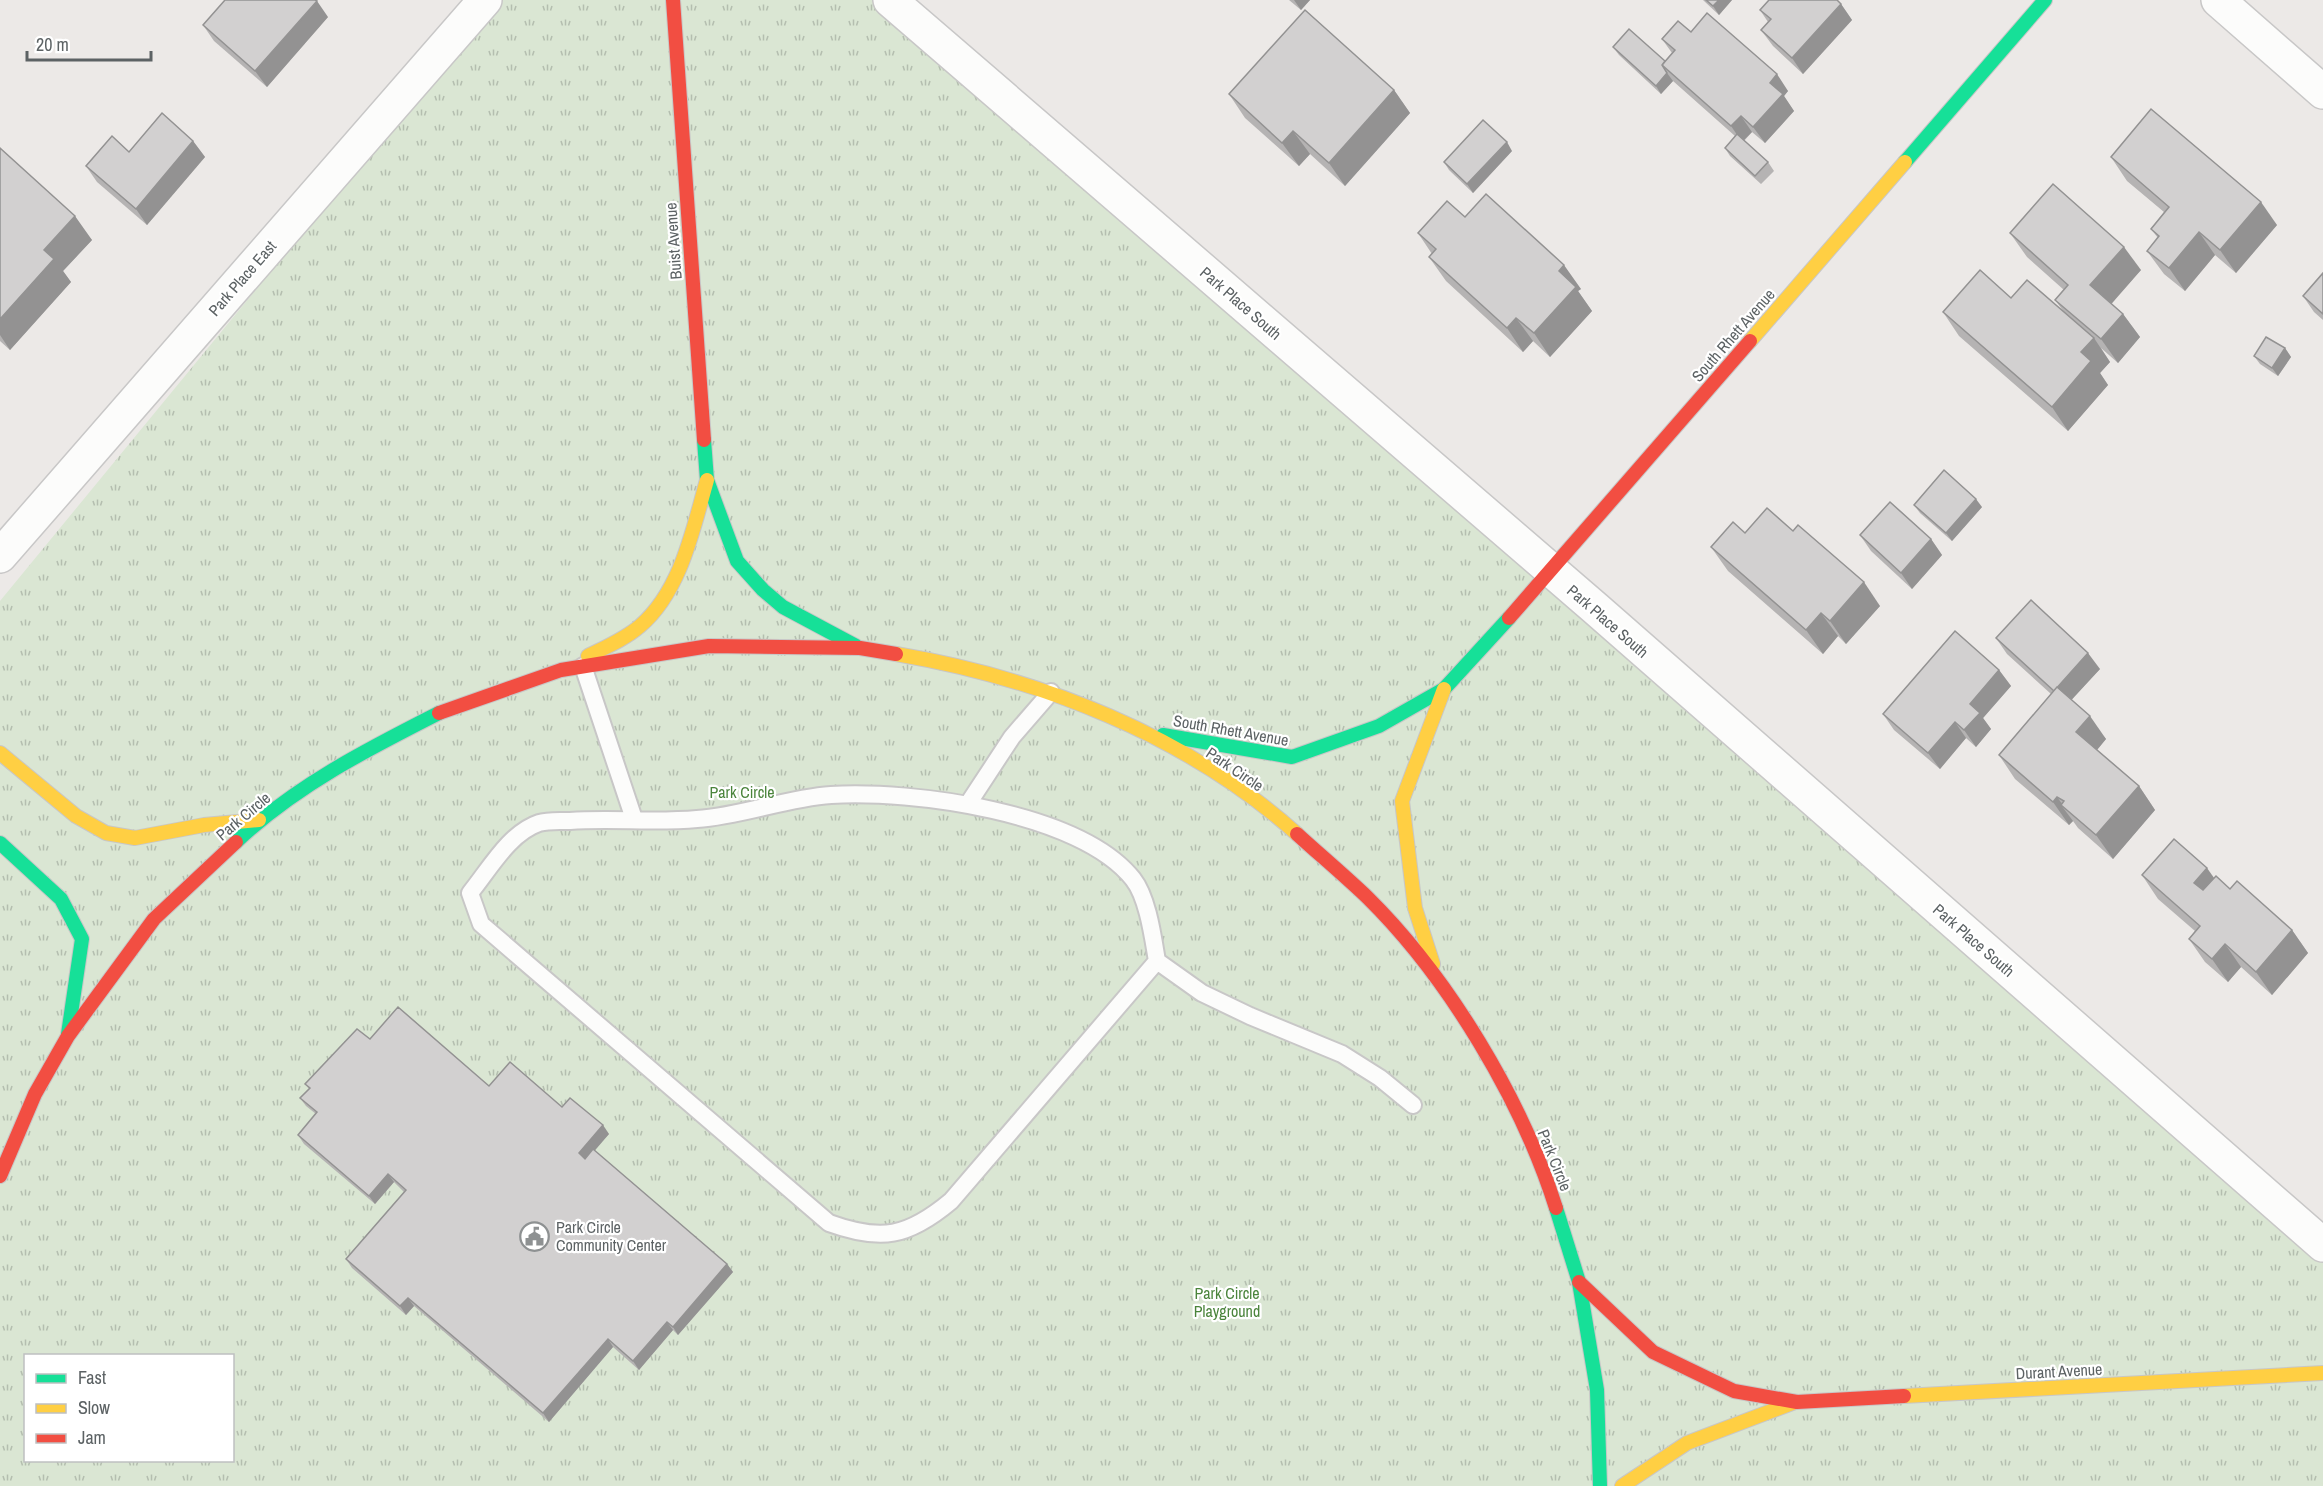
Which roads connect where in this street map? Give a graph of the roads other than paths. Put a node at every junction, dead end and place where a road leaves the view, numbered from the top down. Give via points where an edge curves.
1 (484, 0) edge
2 (673, 0) edge
3 (890, 0) edge
4 (2045, 0) edge
5 (2218, 0) edge
6 (2323, 92) edge
7 (707, 480) junction
8 (0, 556) edge
9 (1551, 571) junction
10 (860, 648) junction
11 (583, 666) junction
12 (561, 670) junction
13 (1444, 689) junction
14 (1051, 692) junction
15 (1141, 731) junction
16 (0, 753) edge
17 (968, 804) junction
18 (634, 819) junction
19 (259, 820) junction
20 (0, 843) edge
21 (1157, 961) junction
22 (1437, 978) junction
23 (68, 1036) junction
24 (1413, 1105) dead end
25 (0, 1176) edge
26 (2323, 1245) edge
27 (1579, 1282) junction
28 (2323, 1373) edge
29 (1797, 1402) junction
30 (1600, 1486) edge
31 (1622, 1486) edge

1 - 8 street, Park Place East
2 - 7 street, Buist Avenue
3 - 9 street, Park Place South
4 - 9 street, South Rhett Avenue
5 - 6 street
7 - 10 street, Buist Avenue via 737,561 763,590 783,607
7 - 12 street, Buist Avenue via 687,547 663,597 646,620 630,634
9 - 13 street, South Rhett Avenue
9 - 26 street, Park Place South
10 - 11 street, Park Circle via 709,646
10 - 14 street, Park Circle via 956,664
11 - 12 street, Park Circle
11 - 18 lane
12 - 19 street, Park Circle via 443,711 352,757
13 - 15 street, South Rhett Avenue via 1379,726 1292,757
13 - 22 street, South Rhett Avenue via 1402,801 1415,908
14 - 15 street, Park Circle
14 - 17 lane via 1012,736
15 - 22 street, Park Circle via 1216,773 1286,824 1369,899
16 - 19 street via 76,816 106,832 135,838
17 - 18 lane via 885,795 829,795 697,819
17 - 21 lane via 1053,829 1103,851 1134,880 1150,921
18 - 21 lane via 540,823 517,834 470,893 481,924 829,1223 856,1233 883,1235 907,1231 932,1218 951,1201
19 - 23 street, Park Circle via 154,919
20 - 23 street via 61,900 82,939
21 - 24 lane via 1202,993 1342,1054
22 - 27 street, Park Circle via 1505,1088 1546,1177
23 - 25 street, Park Circle via 35,1094
27 - 29 street, Durant Avenue via 1653,1353 1734,1391
27 - 30 street, Park Circle via 1597,1389
28 - 29 street, Durant Avenue
29 - 31 street, Durant Avenue via 1687,1443

